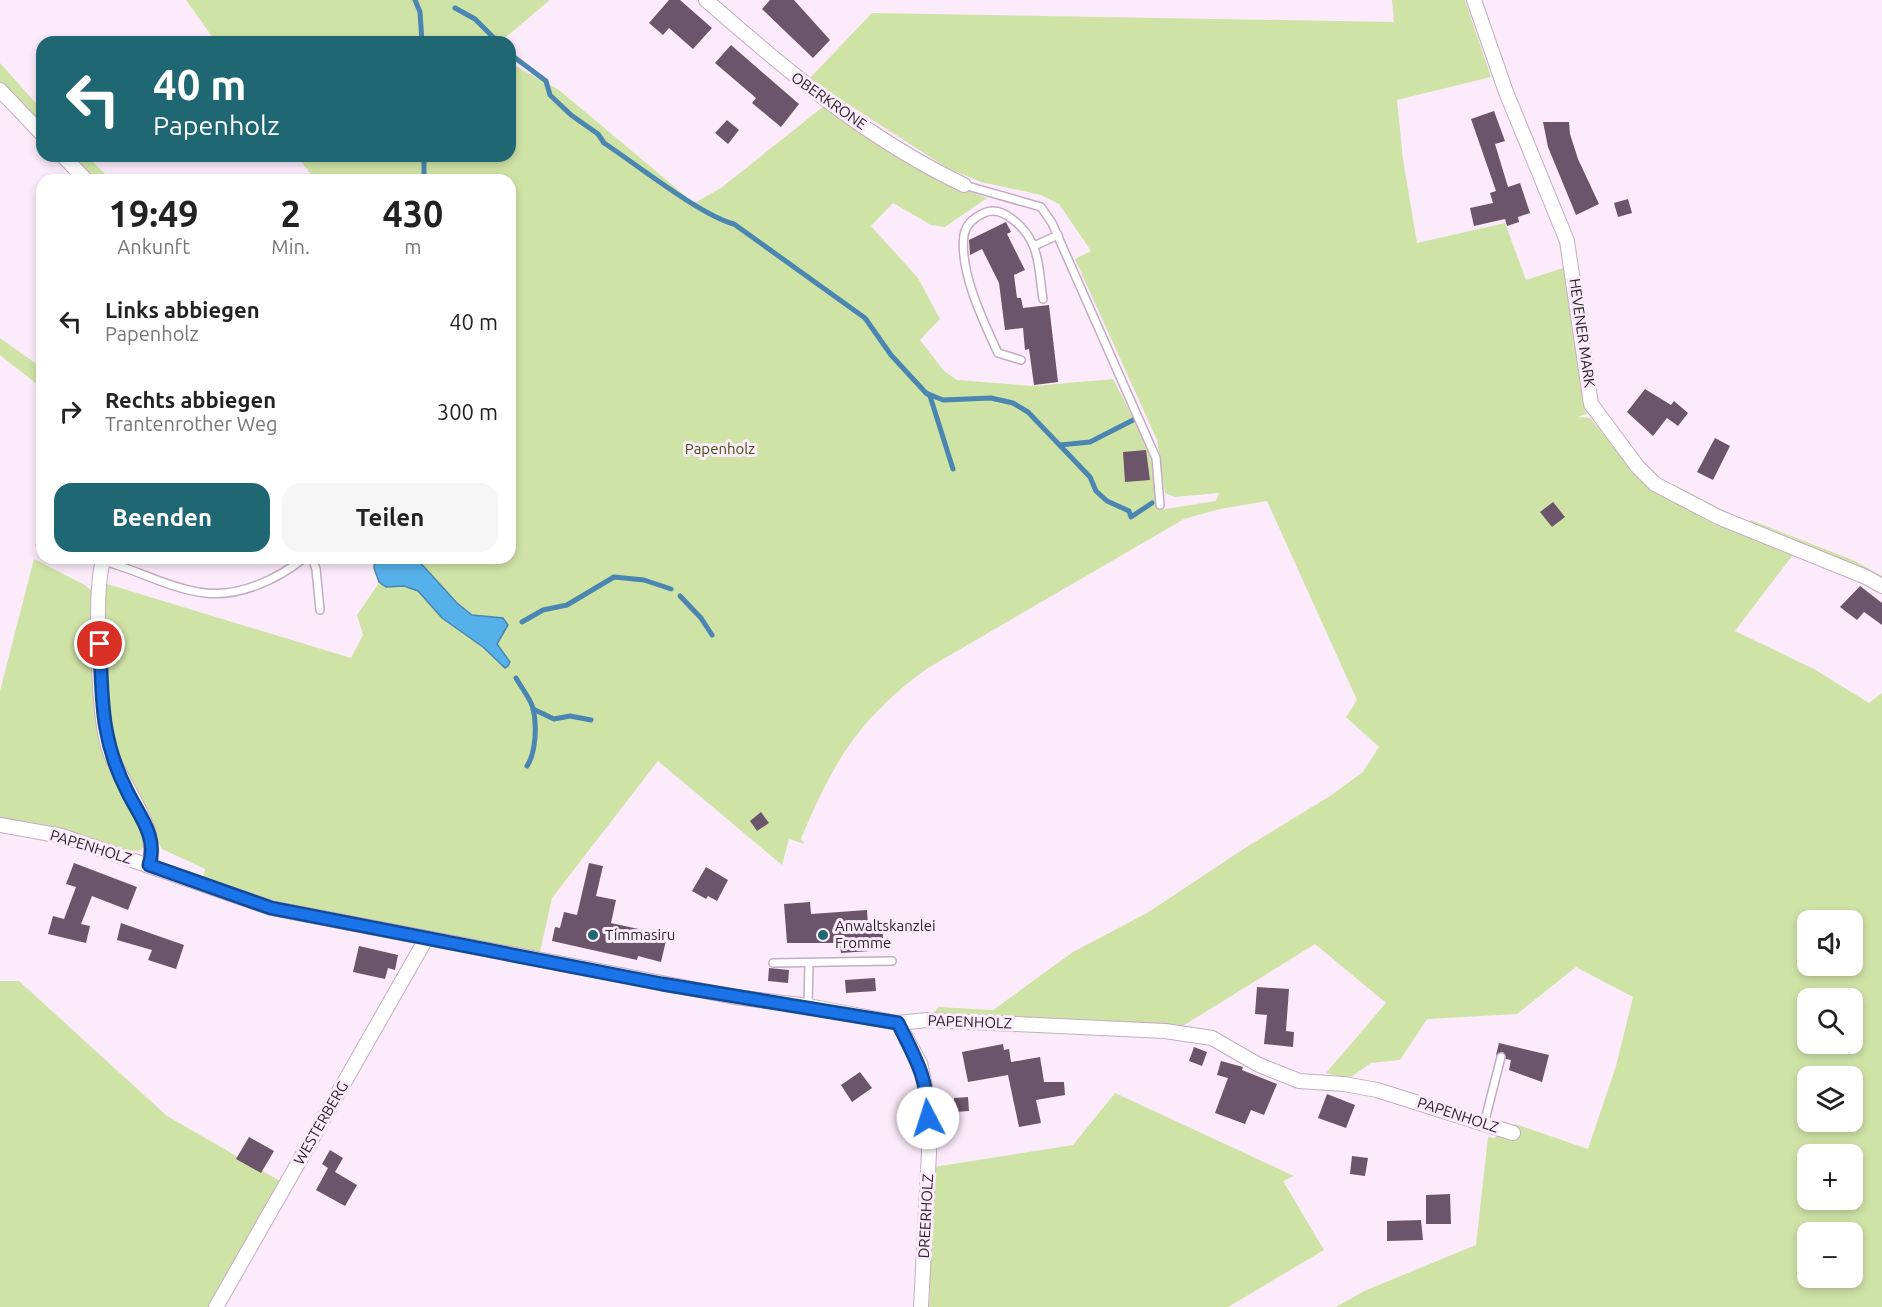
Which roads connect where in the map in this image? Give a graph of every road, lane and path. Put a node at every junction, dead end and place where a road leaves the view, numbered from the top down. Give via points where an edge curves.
1 (706, 0) edge
2 (1474, 0) edge
3 (0, 90) edge
4 (36, 128) edge
5 (69, 162) edge
6 (80, 174) edge
7 (964, 185) joint
8 (1058, 235) junction
9 (1034, 246) junction
10 (1043, 299) dead end
11 (1021, 360) dead end
12 (1160, 505) dead end
13 (103, 564) edge
14 (118, 564) edge
15 (295, 564) edge
16 (314, 564) edge
17 (1882, 586) edge
18 (320, 610) dead end
19 (0, 825) edge
20 (149, 865) junction
21 (426, 939) junction
22 (892, 961) dead end
23 (773, 963) dead end
24 (809, 964) junction
25 (808, 1006) junction
26 (898, 1023) junction
27 (1501, 1057) dead end
28 (1484, 1124) junction
29 (1513, 1133) dead end
30 (216, 1307) edge
31 (921, 1307) edge

1 - 7 street, OBERKRONE via 794,77 830,103 928,167
2 - 17 street, HEVENER MARK via 1506,92 1567,240 1592,405 1655,484 1719,517
3 - 4 street
5 - 6 street
7 - 8 lane via 1041,207
8 - 9 lane
8 - 12 lane via 1156,458
9 - 10 lane
9 - 11 lane via 1005,213 989,211 974,218 964,234 970,285 998,353
13 - 20 street via 99,613 106,741 119,776 150,834 153,852
14 - 15 lane via 205,593 228,592 272,580
16 - 18 lane
19 - 20 street, PAPENHOLZ via 62,836
20 - 21 street, PAPENHOLZ via 271,908
21 - 25 street, PAPENHOLZ via 672,986
21 - 30 street, WESTERBERG
22 - 24 lane
23 - 24 lane
24 - 25 lane
25 - 26 street, PAPENHOLZ
26 - 28 street, PAPENHOLZ via 927,1020 1200,1035 1299,1081 1377,1090
26 - 31 street, DREERHOLZ via 920,1063 928,1100
27 - 28 lane
28 - 29 street, PAPENHOLZ

